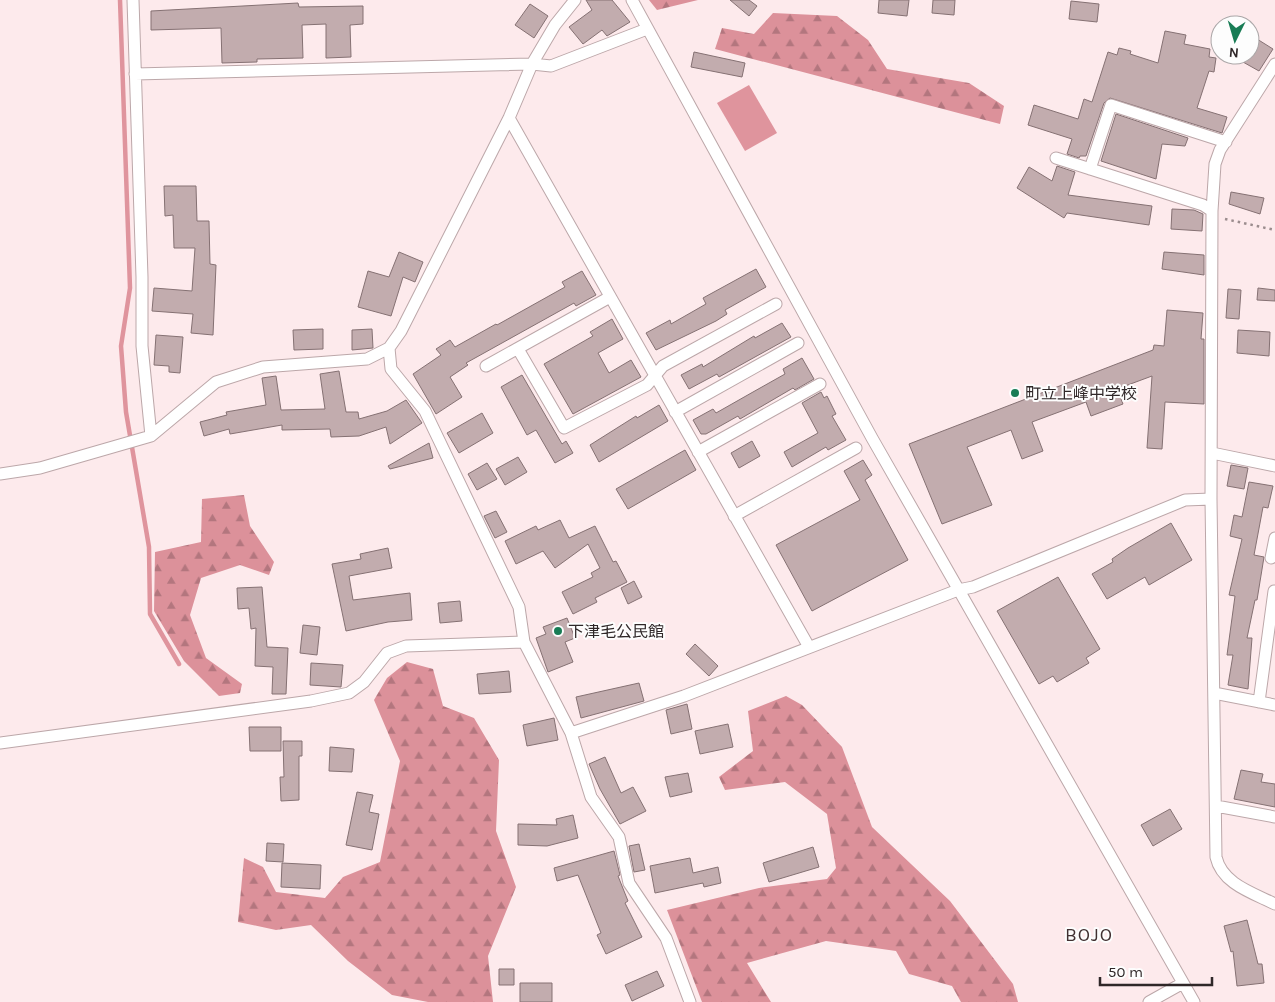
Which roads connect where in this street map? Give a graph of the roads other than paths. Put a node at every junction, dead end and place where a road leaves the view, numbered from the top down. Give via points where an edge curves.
1 (133, 0) edge
2 (575, 0) edge
3 (632, 0) edge
4 (647, 29) junction
5 (532, 64) junction
6 (1275, 64) edge
7 (135, 74) junction
8 (509, 118) junction
9 (1226, 142) junction
10 (1056, 158) dead end
11 (1090, 169) junction
12 (1212, 211) junction
13 (610, 297) junction
14 (776, 304) dead end
15 (798, 343) dead end
16 (389, 348) junction
17 (518, 348) junction
18 (486, 366) dead end
19 (655, 376) junction
20 (820, 384) dead end
21 (675, 412) junction
22 (151, 436) junction
23 (856, 448) dead end
24 (698, 452) junction
25 (1212, 453) junction
26 (1275, 466) edge
27 (0, 474) edge
28 (1211, 499) junction
29 (734, 516) junction
30 (1275, 538) edge
31 (1271, 558) dead end
32 (958, 590) junction
33 (1274, 591) edge
34 (524, 642) junction
35 (809, 647) junction
36 (1214, 693) junction
37 (1259, 702) junction
38 (1275, 705) edge
39 (571, 734) junction
40 (0, 743) edge
41 (1216, 806) junction
42 (1275, 817) edge
43 (1275, 904) edge
44 (1183, 983) junction
45 (690, 1002) edge
46 (1149, 1002) edge
47 (1194, 1002) edge

1 - 7 street
2 - 5 street via 555,25
3 - 4 street
4 - 5 street via 552,66
4 - 32 street
5 - 7 street
5 - 8 street
6 - 9 street
7 - 22 street via 142,346
8 - 13 street
8 - 16 street via 401,331
9 - 11 street via 1111,105
9 - 12 street via 1215,164
10 - 11 street
11 - 12 street via 1203,205
12 - 25 street
13 - 17 street
13 - 19 street
14 - 19 street via 663,366
15 - 21 street
16 - 22 street via 367,358 263,367 216,382
16 - 34 street via 391,369 424,412 519,608
17 - 18 street
17 - 19 street via 564,428 647,384
19 - 21 street
20 - 24 street
21 - 24 street
22 - 27 street via 40,468
23 - 29 street
24 - 29 street
25 - 26 street
25 - 28 street
28 - 32 street via 1184,500 973,587
28 - 36 street
29 - 35 street
30 - 31 street
32 - 35 street
32 - 44 street
33 - 37 street
34 - 39 street
34 - 40 street via 406,646 387,653 364,682 349,693
35 - 39 street via 684,696
36 - 37 street
36 - 41 street
37 - 38 street
39 - 45 street via 591,797 619,837 629,883 666,938
41 - 42 street
41 - 43 street via 1218,866 1232,883
44 - 46 street
44 - 47 street

